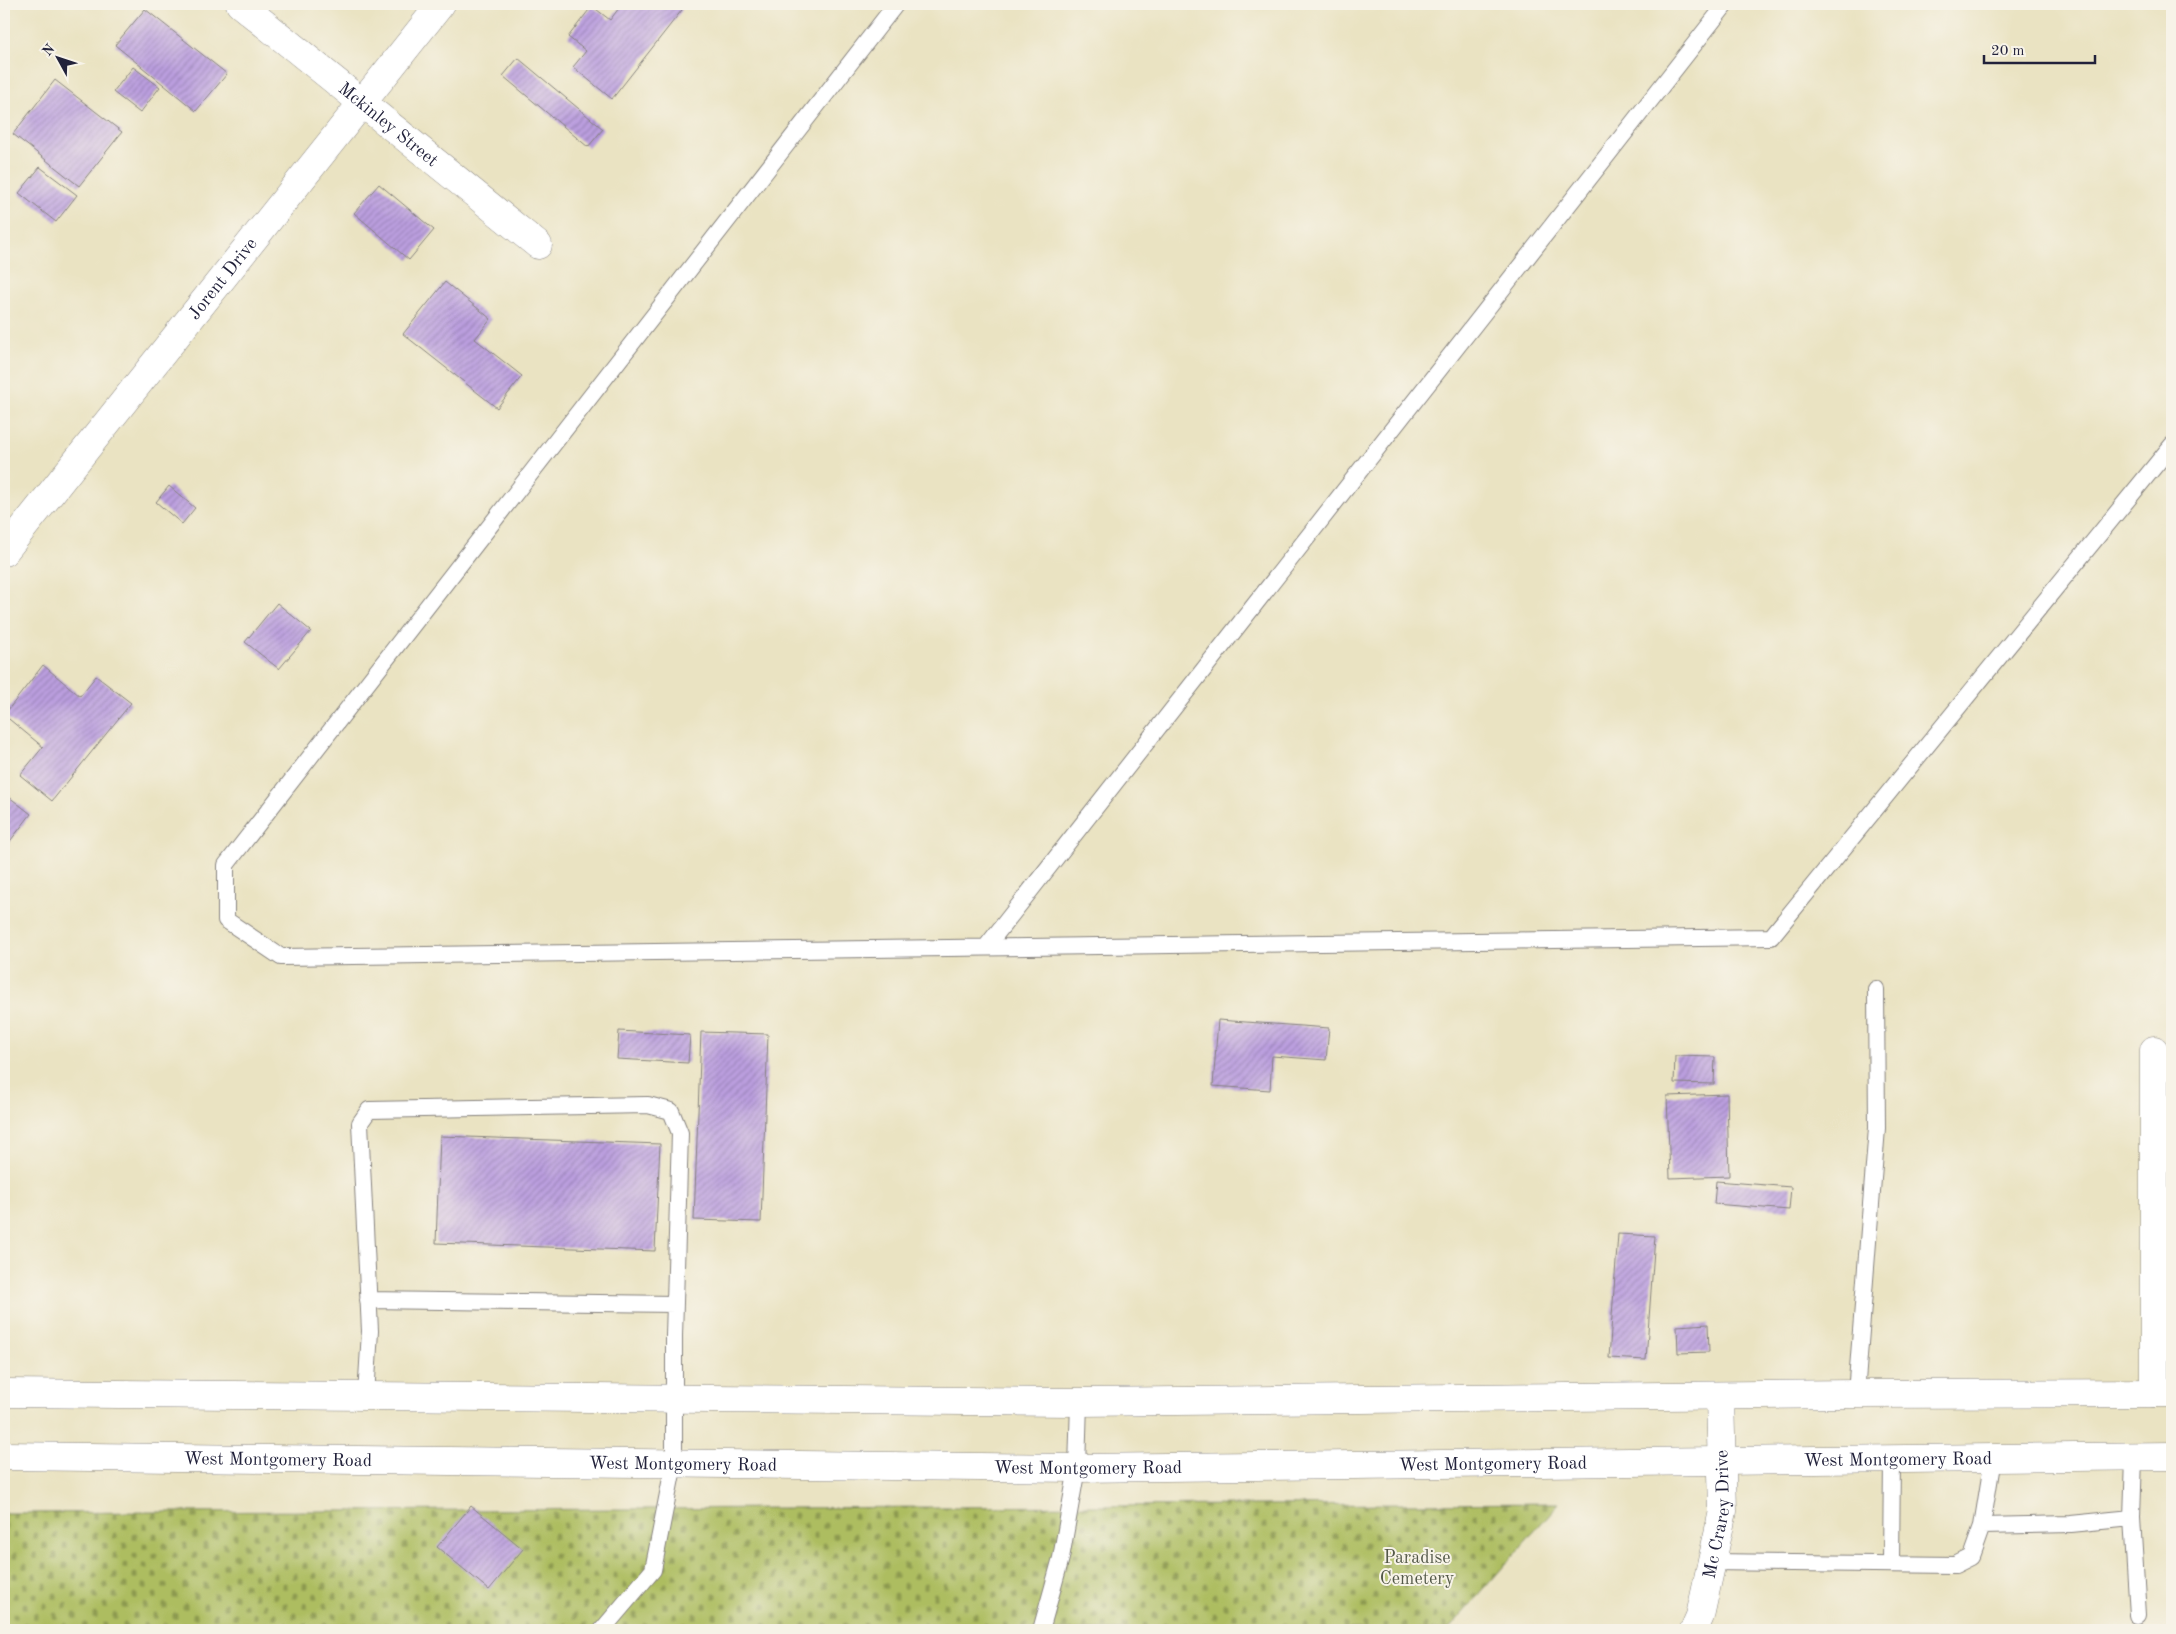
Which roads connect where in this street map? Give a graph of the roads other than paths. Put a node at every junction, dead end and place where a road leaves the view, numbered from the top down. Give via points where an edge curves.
1 (240, 4) edge
2 (441, 4) edge
3 (896, 4) edge
4 (1726, 4) edge
5 (362, 102) junction
6 (538, 245) dead end
7 (2172, 445) edge
8 (4, 552) edge
9 (986, 948) junction
10 (1876, 989) dead end
11 (2154, 1050) dead end
12 (368, 1300) junction
13 (675, 1304) junction
14 (4, 1393) edge
15 (2163, 1393) edge
16 (1856, 1394) junction
17 (366, 1396) junction
18 (1720, 1397) junction
19 (675, 1399) junction
20 (1079, 1402) junction
21 (4, 1456) edge
22 (2172, 1456) edge
23 (2134, 1457) junction
24 (1993, 1458) junction
25 (1892, 1459) junction
26 (1722, 1461) junction
27 (674, 1463) junction
28 (1077, 1468) junction
29 (2132, 1518) junction
30 (1982, 1526) junction
31 (1712, 1562) junction
32 (1891, 1564) junction
33 (2138, 1615) dead end
34 (602, 1630) edge
35 (1041, 1630) edge
36 (1694, 1630) edge

1 - 5 main road, Mckinley Street
2 - 5 main road, Jorent Drive
3 - 9 lane via 226,864 226,920 281,957
4 - 9 lane
5 - 6 main road, Mckinley Street
5 - 8 main road, Jorent Drive
7 - 9 lane via 1771,937
10 - 16 lane via 1877,1128
11 - 15 main road
12 - 13 lane
12 - 13 lane via 360,1122 369,1110 648,1105 671,1112 680,1133
12 - 17 lane via 370,1332
13 - 19 lane
14 - 17 main road
15 - 16 main road
16 - 18 main road
17 - 19 main road
18 - 20 main road
18 - 26 main road, Mc Crarey Drive
19 - 20 main road
19 - 27 lane
20 - 28 lane
21 - 27 main road, West Montgomery Road
22 - 23 main road, West Montgomery Road
23 - 24 main road, West Montgomery Road
23 - 29 lane
24 - 25 main road, West Montgomery Road
24 - 30 lane
25 - 26 main road, West Montgomery Road
25 - 32 lane
26 - 28 main road, West Montgomery Road
26 - 31 main road, Mc Crarey Drive via 1723,1511
27 - 28 main road, West Montgomery Road
27 - 34 lane via 653,1570
28 - 35 lane via 1061,1558
29 - 30 lane via 2071,1524
29 - 33 lane
30 - 32 lane via 1971,1557 1955,1565
31 - 32 lane
31 - 36 main road, Mc Crarey Drive

